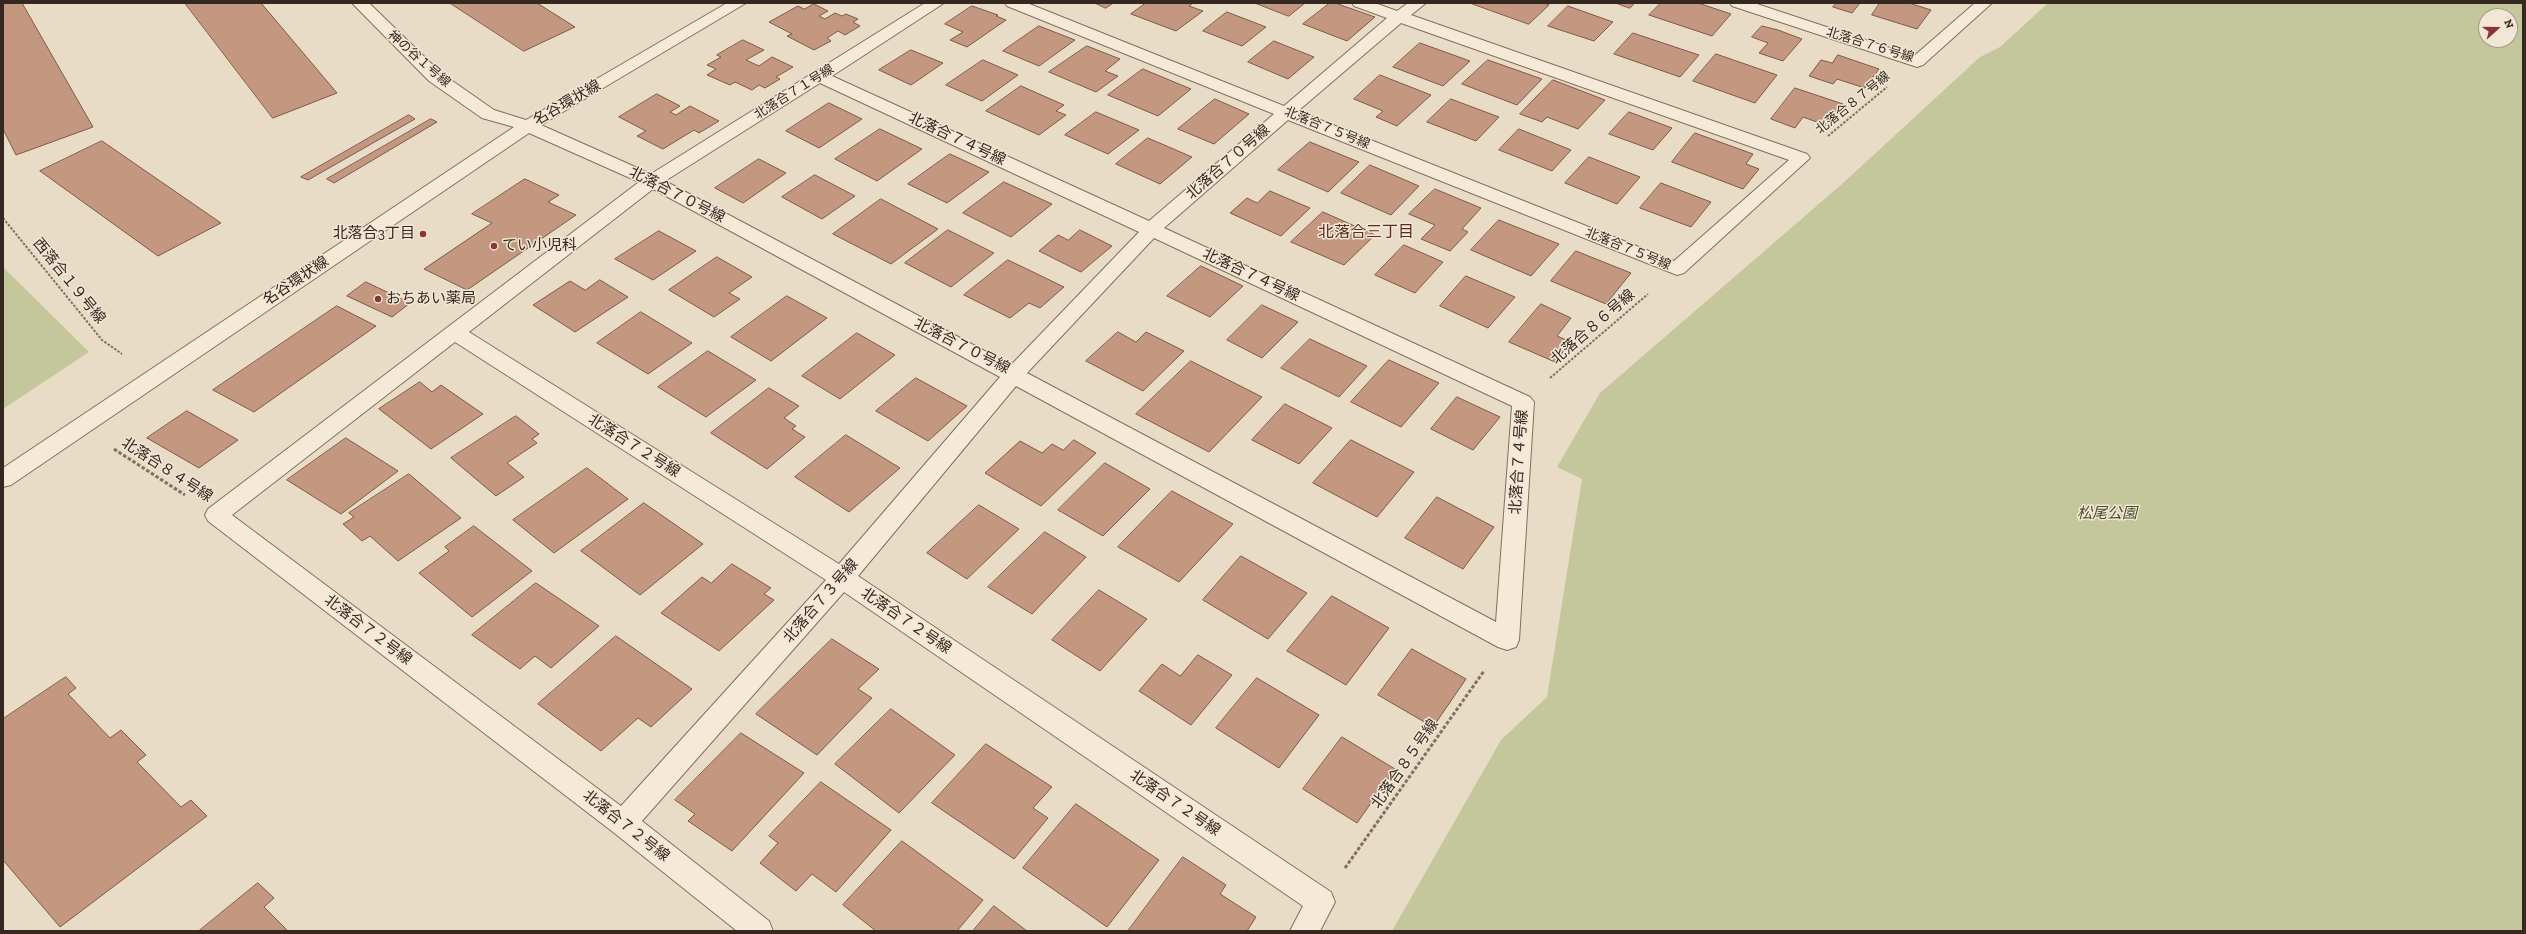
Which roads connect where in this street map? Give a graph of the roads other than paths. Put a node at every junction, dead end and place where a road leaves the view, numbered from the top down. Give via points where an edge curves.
1 (360, 3) edge
2 (738, 3) edge
3 (936, 3) edge
4 (1013, 3) edge
5 (1360, 3) edge
6 (1418, 3) edge
7 (1738, 3) edge
8 (1984, 3) edge
9 (1398, 17) junction
10 (819, 76) junction
11 (1286, 112) junction
12 (528, 126) junction
13 (652, 181) junction
14 (1152, 229) junction
15 (456, 332) junction
16 (1013, 375) junction
17 (3, 479) edge
18 (842, 578) junction
19 (623, 823) junction
20 (759, 931) edge
21 (1304, 931) edge

1 - 12 street, 神の谷１号線 via 435,76 488,114
2 - 12 street, 名谷環状線
3 - 10 street, 北落合７１号線
4 - 11 street, 北落合７５号線
5 - 9 street
6 - 9 street, 北落合７０号線
7 - 8 street, 北落合７６号線 via 1917,62
9 - 11 street, 北落合７０号線
9 - 11 street, 北落合７５号線 via 1801,158 1677,269
10 - 13 street, 北落合７１号線
10 - 14 street, 北落合７４号線
11 - 14 street, 北落合７０号線
12 - 13 street, 北落合７０号線
12 - 17 street, 名谷環状線
13 - 15 street
13 - 16 street, 北落合７０号線
14 - 16 street, 北落合７０号線
14 - 16 street, 北落合７４号線 via 1523,402 1507,640
15 - 18 street, 北落合７２号線
15 - 19 street, 北落合７２号線 via 216,515
16 - 18 street, 北落合７３号線
18 - 19 street, 北落合７３号線
18 - 21 street, 北落合７２号線 via 1321,902
19 - 20 street, 北落合７２号線

